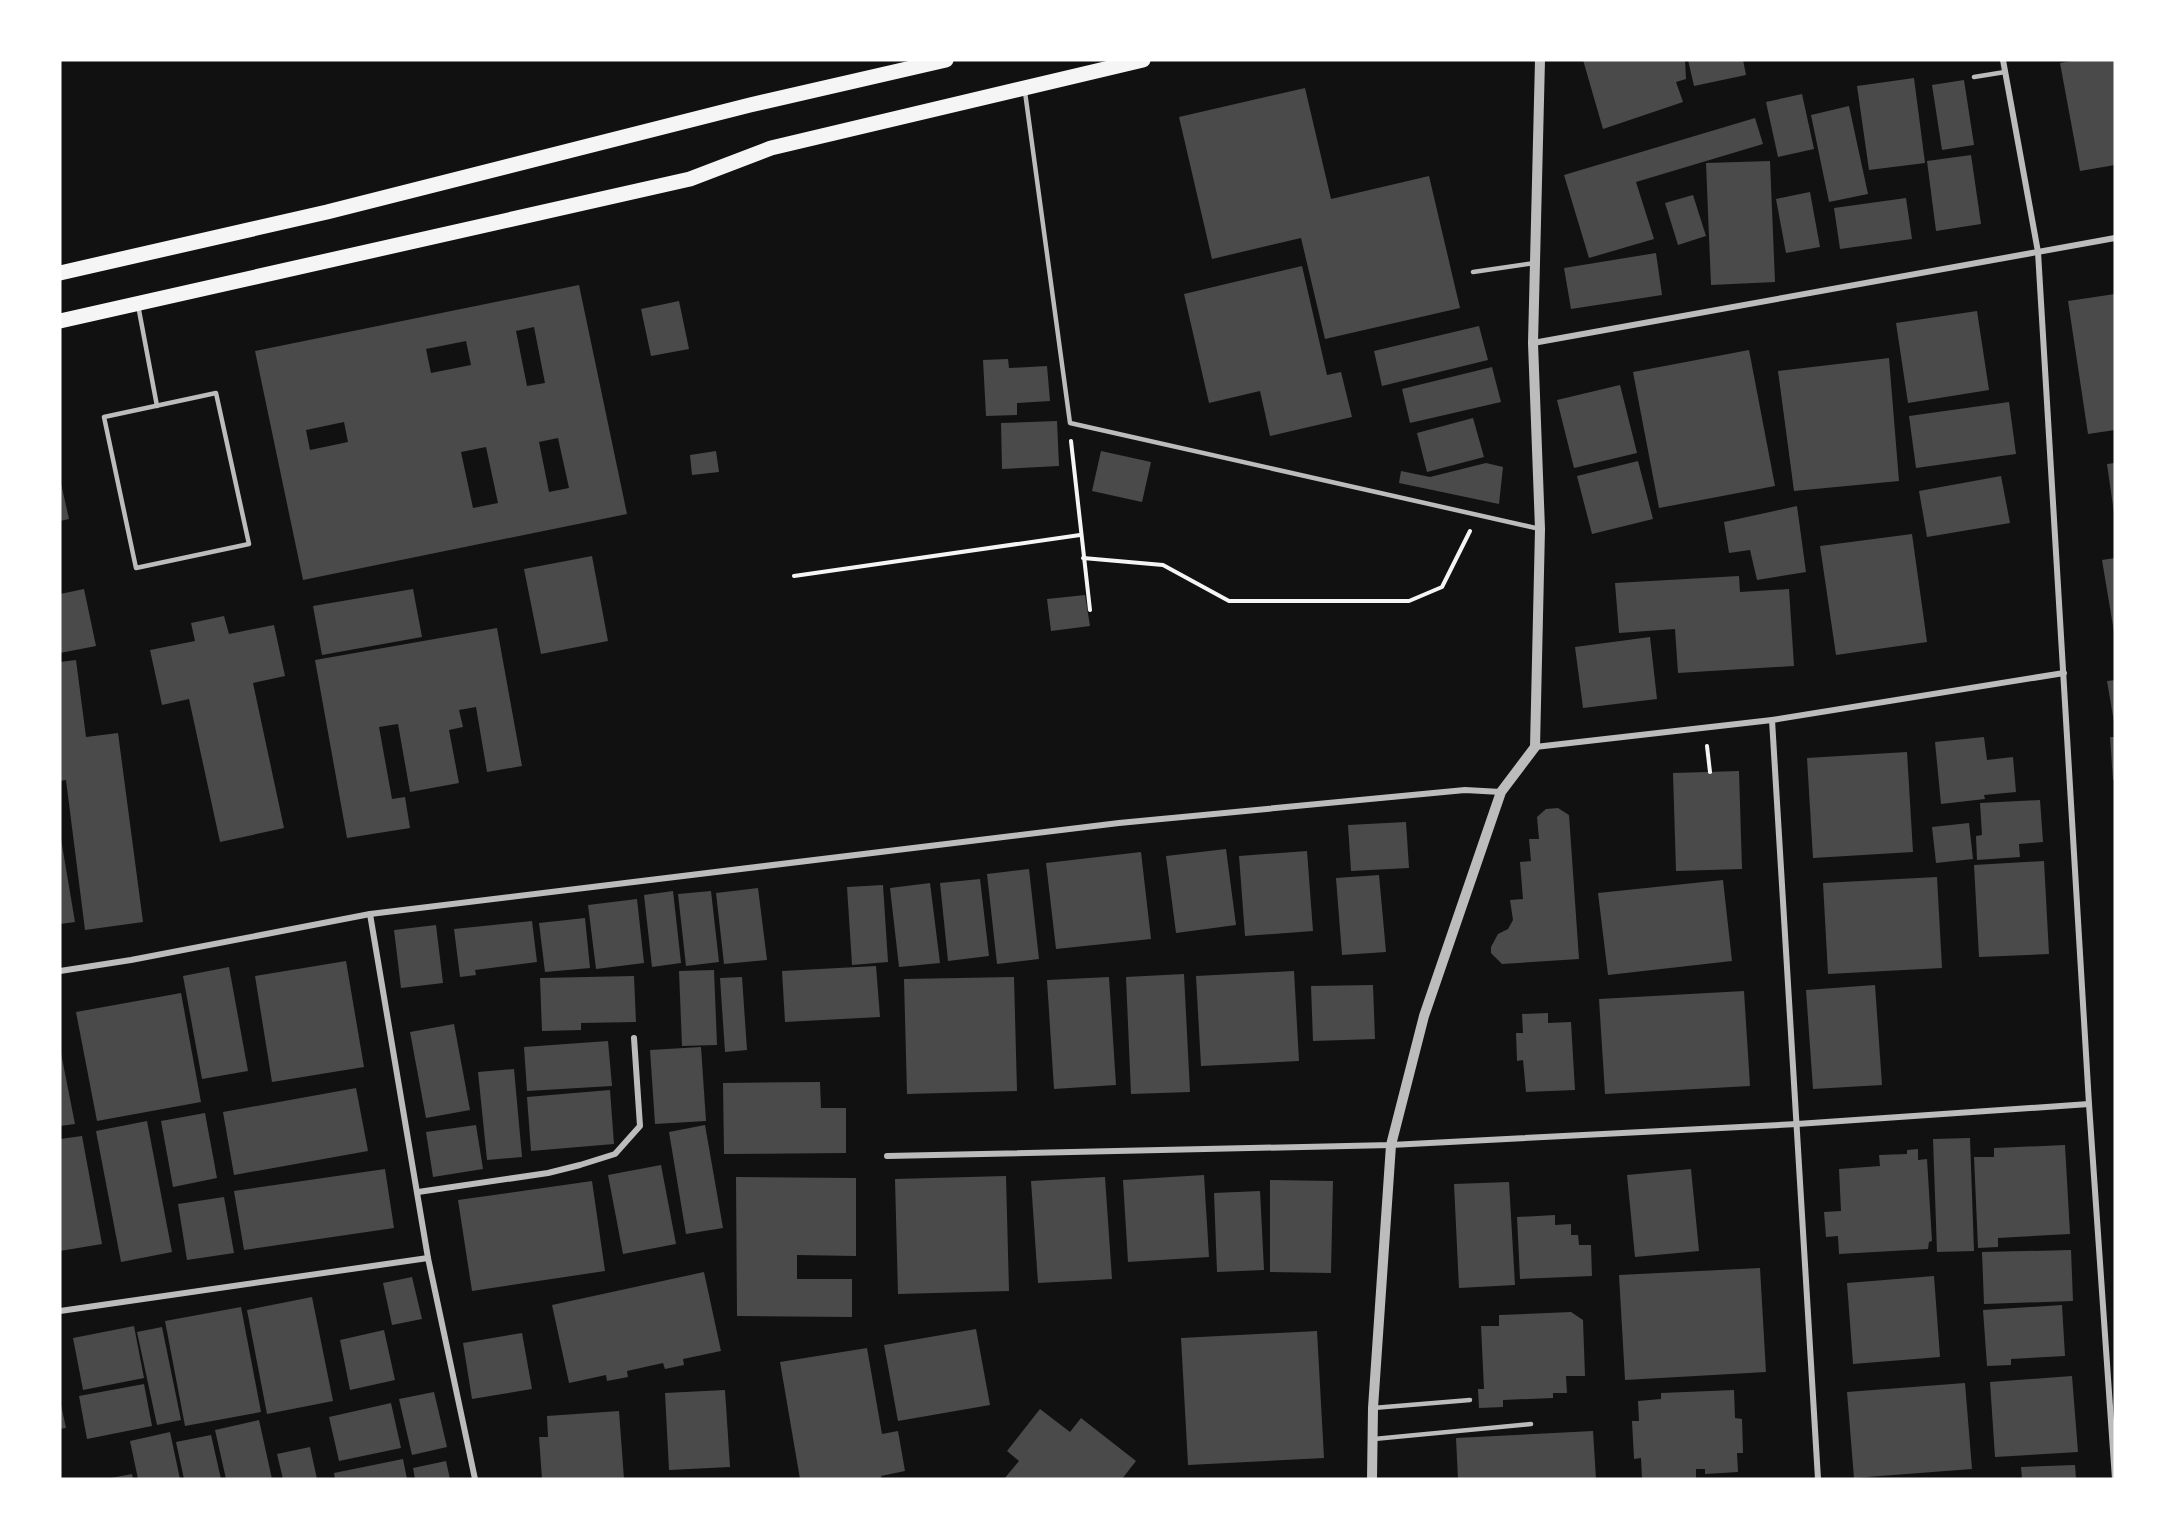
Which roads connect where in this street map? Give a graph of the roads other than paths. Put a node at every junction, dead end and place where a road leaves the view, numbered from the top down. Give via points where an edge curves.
1 (946, 60) edge
2 (1143, 60) edge
3 (1540, 60) edge
4 (2003, 60) edge
5 (2006, 72) junction
6 (1974, 77) dead end
7 (1024, 88) junction
8 (2115, 238) edge
9 (2038, 252) junction
10 (1535, 263) junction
11 (1473, 272) dead end
12 (60, 273) edge
13 (138, 304) junction
14 (60, 321) edge
15 (1533, 343) junction
16 (157, 406) junction
17 (1540, 529) junction
18 (2064, 673) junction
19 (1772, 720) junction
20 (1535, 747) junction
21 (1501, 792) junction
22 (370, 914) junction
23 (60, 971) edge
24 (634, 1038) dead end
25 (2089, 1104) junction
26 (1797, 1124) junction
27 (1391, 1145) junction
28 (887, 1156) dead end
29 (418, 1192) junction
30 (428, 1258) junction
31 (60, 1311) edge
32 (1470, 1400) dead end
33 (1373, 1408) junction
34 (1531, 1424) dead end
35 (1371, 1439) junction
36 (475, 1479) edge
37 (1372, 1479) edge
38 (1818, 1479) edge
39 (2115, 1479) edge

1 - 12 main road via 750,105 327,212
2 - 7 main road
3 - 10 street
4 - 5 street
5 - 6 lane
5 - 9 street
7 - 13 main road via 771,148 690,179
7 - 17 lane via 1070,423
8 - 9 street
9 - 15 street
9 - 18 street
10 - 11 lane
10 - 15 street
13 - 14 main road
13 - 16 lane
15 - 17 street
16 - 16 lane via 216,393 249,544 136,568 104,417
17 - 20 street
18 - 19 street
18 - 25 street
19 - 20 street
19 - 26 street
20 - 21 street
21 - 22 street via 1465,790 1119,823
21 - 27 street via 1424,1016
22 - 23 street
22 - 29 street
24 - 29 street via 640,1126 615,1154 548,1173
25 - 26 street
25 - 39 street
26 - 27 street
26 - 38 street
27 - 28 street
27 - 33 street
29 - 30 street
30 - 31 street
30 - 36 street
32 - 33 lane
33 - 35 street
34 - 35 lane
35 - 37 street

